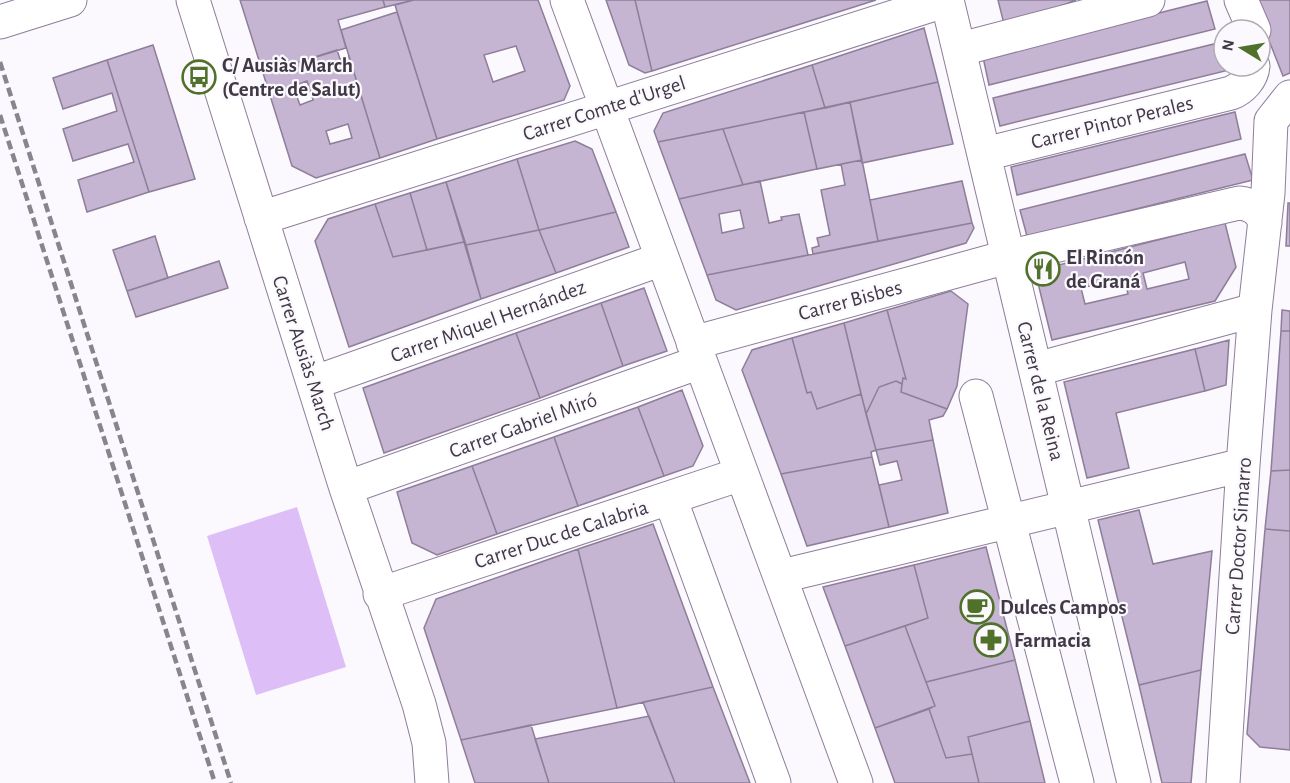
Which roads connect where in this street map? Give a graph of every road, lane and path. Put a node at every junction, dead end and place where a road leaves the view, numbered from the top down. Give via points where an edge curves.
1 (70, 0) edge
2 (193, 0) edge
3 (567, 0) edge
4 (947, 0) edge
5 (1148, 0) edge
6 (1240, 0) edge
7 (1248, 18) edge
8 (0, 22) edge
9 (961, 49) junction
10 (1246, 78) edge
11 (1290, 97) edge
12 (606, 107) junction
13 (985, 154) junction
14 (261, 218) junction
15 (1265, 223) junction
16 (1007, 257) junction
17 (662, 259) junction
18 (1255, 310) junction
19 (696, 352) junction
20 (1037, 369) junction
21 (314, 383) junction
22 (976, 396) dead end
23 (1243, 465) junction
24 (741, 474) junction
25 (346, 488) junction
26 (669, 498) junction
27 (1070, 507) junction
28 (1008, 520) junction
29 (782, 576) junction
30 (380, 594) junction
31 (419, 704) junction
32 (1221, 776) edge
33 (432, 783) edge
34 (451, 783) edge
35 (774, 783) edge
36 (856, 783) edge
37 (1077, 783) edge
38 (1134, 783) edge

1 - 8 street
2 - 14 street, Carrer Ausiàs March
3 - 12 street
4 - 9 street, Carrer de la Reina
4 - 12 street, Carrer Comte d'Urgel
5 - 9 street
6 - 7 street
9 - 13 street, Carrer de la Reina
10 - 13 street, Carrer Pintor Perales
11 - 15 street, Carrer Doctor Simarro via 1271,121
12 - 14 street, Carrer Comte d'Urgel
12 - 17 street
13 - 16 street, Carrer de la Reina
14 - 21 street, Carrer Ausiàs March
15 - 16 street, Carrer Bisbes via 1257,210 1239,203
15 - 18 street, Carrer Doctor Simarro
16 - 19 street, Carrer Bisbes
16 - 20 street, Carrer de la Reina
17 - 19 street
17 - 21 street, Carrer Miquel Hernández
18 - 20 street
18 - 23 street, Carrer Doctor Simarro
19 - 24 street
19 - 25 street, Carrer Gabriel Miró
20 - 27 street, Carrer de la Reina
21 - 25 street, Carrer Ausiàs March
22 - 28 street
23 - 27 street
23 - 32 street, Carrer Doctor Simarro
24 - 26 street, Carrer Duc de Calabria
24 - 29 street
25 - 30 street, Carrer Ausiàs March
26 - 30 street, Carrer Duc de Calabria
26 - 35 street
27 - 28 street
27 - 38 street, Carrer de la Reina
28 - 29 street
28 - 37 street
29 - 36 street
30 - 31 street, Carrer Ausiàs March
31 - 33 street, Carrer Ausiàs March via 429,743
31 - 34 street, Carrer Ausiàs March via 438,740

